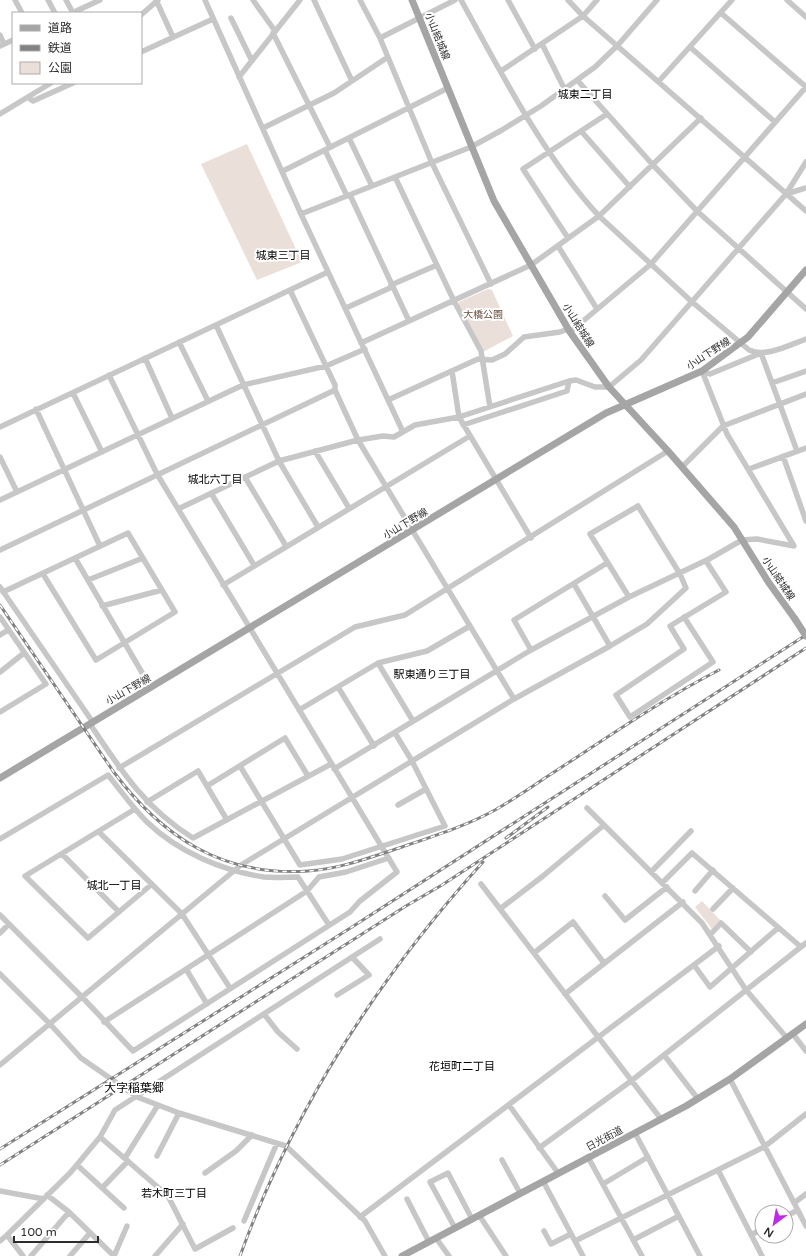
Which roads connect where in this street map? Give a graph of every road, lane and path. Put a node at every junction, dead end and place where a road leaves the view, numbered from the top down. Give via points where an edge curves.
1 (15, 0) edge
2 (48, 0) edge
3 (66, 0) edge
4 (100, 0) edge
5 (157, 0) edge
6 (205, 0) edge
7 (253, 0) edge
8 (300, 0) edge
9 (314, 0) edge
10 (360, 0) edge
11 (412, 0) edge
12 (455, 0) edge
13 (461, 0) edge
14 (508, 0) edge
15 (568, 0) edge
16 (596, 0) edge
17 (657, 0) edge
18 (732, 0) edge
19 (787, 0) edge
20 (21, 12) edge
21 (54, 12) edge
22 (72, 12) edge
23 (75, 12) edge
24 (721, 13) junction
25 (142, 14) edge
26 (583, 16) junction
27 (806, 16) edge
28 (231, 18) dead end
29 (213, 19) junction
30 (420, 19) junction
31 (274, 32) junction
32 (0, 35) edge
33 (173, 37) junction
34 (380, 38) junction
35 (12, 40) edge
36 (542, 44) junction
37 (2, 45) edge
38 (618, 45) junction
39 (690, 47) junction
40 (535, 49) junction
41 (142, 52) edge
42 (388, 57) junction
43 (252, 61) junction
44 (501, 71) junction
45 (239, 77) junction
46 (352, 81) junction
47 (578, 81) junction
48 (659, 81) junction
49 (50, 84) edge
50 (72, 84) edge
51 (806, 87) edge
52 (448, 88) junction
53 (565, 90) junction
54 (29, 98) junction
55 (309, 107) junction
56 (410, 108) junction
57 (0, 114) edge
58 (607, 114) junction
59 (526, 115) junction
60 (700, 118) junction
61 (775, 122) junction
62 (263, 128) junction
63 (581, 131) junction
64 (349, 138) junction
65 (471, 147) junction
66 (327, 149) junction
67 (550, 151) junction
68 (745, 158) junction
69 (806, 162) edge
70 (432, 163) junction
71 (653, 165) junction
72 (283, 171) junction
73 (395, 177) junction
74 (372, 186) junction
75 (630, 187) junction
76 (806, 188) edge
77 (786, 194) junction
78 (348, 196) junction
79 (697, 211) junction
80 (806, 211) edge
81 (301, 214) junction
82 (598, 216) junction
83 (568, 238) junction
84 (558, 246) junction
85 (738, 249) junction
86 (651, 264) junction
87 (437, 265) junction
88 (531, 266) junction
89 (806, 270) edge
90 (328, 272) junction
91 (491, 284) junction
92 (392, 286) junction
93 (290, 290) junction
94 (787, 292) junction
95 (454, 301) junction
96 (692, 301) junction
97 (346, 308) junction
98 (597, 309) junction
99 (806, 309) edge
100 (409, 321) junction
101 (216, 325) junction
102 (569, 331) junction
103 (806, 339) edge
104 (180, 342) junction
105 (362, 343) junction
106 (740, 343) junction
107 (364, 349) junction
108 (761, 353) junction
109 (145, 358) junction
110 (483, 360) junction
111 (326, 366) junction
112 (702, 370) junction
113 (452, 371) junction
114 (806, 371) edge
115 (109, 375) junction
116 (569, 381) junction
117 (772, 383) junction
118 (243, 385) junction
119 (609, 387) junction
120 (335, 390) junction
121 (73, 393) junction
122 (806, 394) edge
123 (388, 400) junction
124 (208, 401) junction
125 (625, 404) junction
126 (780, 404) junction
127 (492, 406) junction
128 (36, 409) junction
129 (496, 415) junction
130 (458, 417) junction
131 (172, 418) junction
132 (262, 425) junction
133 (463, 425) junction
134 (724, 426) junction
135 (0, 427) edge
136 (404, 432) junction
137 (138, 435) junction
138 (470, 436) junction
139 (358, 440) junction
140 (806, 448) edge
141 (315, 451) junction
142 (668, 451) junction
143 (102, 452) junction
144 (797, 452) junction
145 (783, 456) junction
146 (0, 457) edge
147 (279, 461) junction
148 (682, 467) junction
149 (749, 469) junction
150 (65, 470) junction
151 (157, 474) junction
152 (245, 477) junction
153 (496, 479) junction
154 (385, 486) junction
155 (17, 492) junction
156 (211, 493) junction
157 (0, 500) edge
158 (349, 508) junction
159 (178, 509) junction
160 (83, 510) junction
161 (806, 521) edge
162 (318, 527) junction
163 (412, 530) junction
164 (531, 538) junction
165 (742, 540) junction
166 (100, 546) junction
167 (286, 546) junction
168 (0, 550) edge
169 (75, 558) junction
170 (143, 558) junction
171 (706, 561) junction
172 (607, 563) junction
173 (254, 565) junction
174 (43, 574) junction
175 (680, 574) junction
176 (88, 580) junction
177 (223, 584) junction
178 (574, 584) junction
179 (447, 588) junction
180 (2, 590) edge
181 (162, 590) junction
182 (629, 597) junction
183 (102, 606) junction
184 (594, 616) junction
185 (0, 617) edge
186 (684, 617) junction
187 (470, 626) junction
188 (250, 628) junction
189 (8, 630) junction
190 (0, 635) edge
191 (806, 636) edge
192 (124, 642) junction
193 (610, 646) junction
194 (531, 650) junction
195 (24, 653) junction
196 (378, 663) junction
197 (0, 672) edge
198 (497, 672) junction
199 (277, 673) junction
200 (338, 687) junction
201 (151, 688) junction
202 (514, 699) junction
203 (299, 710) junction
204 (0, 712) edge
205 (92, 721) junction
206 (413, 721) junction
207 (395, 733) junction
208 (374, 746) junction
209 (412, 761) junction
210 (331, 764) junction
211 (240, 766) junction
212 (119, 768) junction
213 (334, 769) junction
214 (308, 776) junction
215 (0, 778) edge
216 (207, 786) junction
217 (426, 789) junction
218 (352, 797) junction
219 (262, 801) junction
220 (147, 802) junction
221 (398, 805) dead end
222 (587, 808) dead end
223 (135, 809) junction
224 (227, 820) junction
225 (604, 825) junction
226 (691, 831) dead end
227 (99, 832) junction
228 (284, 838) junction
229 (0, 840) edge
230 (381, 845) junction
231 (62, 854) junction
232 (389, 858) junction
233 (712, 870) junction
234 (234, 871) junction
235 (652, 872) junction
236 (663, 882) junction
237 (152, 884) junction
238 (481, 884) dead end
239 (667, 887) junction
240 (733, 888) junction
241 (307, 891) junction
242 (694, 891) dead end
243 (605, 896) dead end
244 (683, 902) junction
245 (500, 909) junction
246 (713, 909) dead end
247 (119, 912) junction
248 (182, 914) junction
249 (0, 915) edge
250 (9, 924) junction
251 (329, 925) junction
252 (778, 928) junction
253 (0, 933) edge
254 (710, 935) junction
255 (380, 939) dead end
256 (806, 943) edge
257 (719, 946) junction
258 (800, 947) junction
259 (751, 952) junction
260 (534, 953) junction
261 (208, 955) junction
262 (352, 957) junction
263 (604, 963) junction
264 (694, 965) junction
265 (732, 968) junction
266 (186, 969) junction
267 (2, 976) edge
268 (0, 984) edge
269 (230, 988) junction
270 (746, 990) junction
271 (565, 994) junction
272 (337, 995) dead end
273 (82, 997) junction
274 (207, 1004) junction
275 (264, 1014) junction
276 (104, 1022) junction
277 (50, 1024) junction
278 (806, 1024) edge
279 (790, 1036) junction
280 (599, 1038) junction
281 (296, 1049) dead end
282 (806, 1051) edge
283 (664, 1055) junction
284 (0, 1065) edge
285 (730, 1079) junction
286 (631, 1081) junction
287 (137, 1097) junction
288 (698, 1099) junction
289 (158, 1105) junction
290 (509, 1105) junction
291 (178, 1113) junction
292 (806, 1114) edge
293 (661, 1119) junction
294 (636, 1133) junction
295 (252, 1135) junction
296 (100, 1137) junction
297 (278, 1143) junction
298 (764, 1147) junction
299 (539, 1148) junction
300 (157, 1156) dead end
301 (588, 1157) junction
302 (648, 1157) junction
303 (126, 1159) junction
304 (502, 1160) dead end
305 (77, 1165) junction
306 (718, 1170) junction
307 (205, 1173) dead end
308 (558, 1174) junction
309 (543, 1181) junction
310 (603, 1184) junction
311 (102, 1188) junction
312 (0, 1191) edge
313 (520, 1193) junction
314 (806, 1194) edge
315 (667, 1195) junction
316 (46, 1197) junction
317 (407, 1199) dead end
318 (794, 1203) junction
319 (124, 1208) dead end
320 (798, 1210) junction
321 (69, 1212) junction
322 (794, 1212) edge
323 (479, 1215) junction
324 (679, 1216) junction
325 (360, 1217) junction
326 (622, 1218) junction
327 (472, 1219) junction
328 (244, 1220) dead end
329 (183, 1224) junction
330 (127, 1226) dead end
331 (806, 1226) edge
332 (233, 1228) dead end
333 (455, 1228) junction
334 (544, 1231) dead end
335 (90, 1233) junction
336 (754, 1233) edge
337 (571, 1234) junction
338 (7, 1235) junction
339 (751, 1235) junction
340 (436, 1238) junction
341 (633, 1240) junction
342 (0, 1241) edge
343 (575, 1241) junction
344 (429, 1242) junction
345 (23, 1256) edge
346 (31, 1256) edge
347 (70, 1256) edge
348 (114, 1256) edge
349 (155, 1256) edge
350 (385, 1256) edge
351 (402, 1256) edge
352 (449, 1256) edge
353 (506, 1256) edge
354 (583, 1256) edge
355 (642, 1256) edge
356 (700, 1256) edge
357 (762, 1256) edge

1 - 20 street
2 - 21 street
3 - 22 street
4 - 23 street
5 - 25 street
5 - 33 street
6 - 29 street
7 - 31 street
8 - 31 street
9 - 46 street
10 - 34 street
11 - 30 main road, 小山結城線
12 - 30 street
13 - 44 street
14 - 40 street
15 - 26 street
16 - 26 street
17 - 38 street
18 - 24 street
19 - 27 street
24 - 39 street
24 - 51 street
26 - 36 street
26 - 38 street
28 - 43 street
29 - 33 street
29 - 45 street
30 - 34 street
30 - 52 main road, 小山結城線
31 - 43 street
31 - 55 street
32 - 37 street
33 - 41 street
34 - 42 street
35 - 37 street
36 - 40 street
36 - 53 street
38 - 47 street
38 - 48 street
39 - 48 street
39 - 61 street
40 - 44 street
42 - 46 street
42 - 56 street
43 - 45 street
44 - 59 street
45 - 62 street
46 - 55 street
47 - 53 street
47 - 58 street
48 - 60 street
49 - 54 street
50 - 54 street via 33,102
51 - 61 street
52 - 56 street
52 - 65 main road, 小山結城線
53 - 59 street
54 - 57 street
55 - 62 street
55 - 66 street
56 - 64 street
56 - 70 street
58 - 63 street
58 - 71 street
59 - 65 street
59 - 67 street
60 - 68 street
60 - 71 street
61 - 68 street
62 - 72 street
63 - 67 street
63 - 75 street
64 - 66 street
64 - 74 street
65 - 70 street
65 - 88 main road, 小山結城線 via 497,207
66 - 72 street
66 - 78 street
67 - 82 street via 585,202
67 - 83 street via 523,169
68 - 77 street
68 - 79 street
69 - 77 street
70 - 73 street
70 - 91 street
71 - 75 street
71 - 79 street
72 - 81 street
73 - 74 street
73 - 87 street
74 - 78 street
75 - 82 street
76 - 77 street
77 - 80 street
77 - 85 street
78 - 81 street
78 - 92 street
79 - 85 street
79 - 86 street
81 - 90 street
82 - 83 street
82 - 86 street
83 - 84 street
84 - 88 street
84 - 98 street
85 - 94 street
85 - 96 street
86 - 96 street
86 - 98 street
87 - 92 street
87 - 95 street
88 - 91 street
88 - 102 main road, 小山結城線
89 - 94 main road, 小山下野線
90 - 93 street
90 - 97 street
91 - 95 street
92 - 97 street
92 - 100 street
93 - 101 street
93 - 111 street
94 - 99 street
94 - 106 main road, 小山下野線
95 - 100 street
95 - 110 street
96 - 106 street
96 - 119 street via 641,360
97 - 105 street
98 - 102 street
100 - 105 street
101 - 104 street
101 - 118 street
102 - 110 street via 524,337 505,354 492,360
102 - 119 main road, 小山結城線
103 - 108 street
104 - 109 street
104 - 124 street
105 - 107 street
106 - 108 street via 749,350
106 - 112 main road, 小山下野線
107 - 111 street
107 - 123 street
108 - 112 street via 710,374
108 - 117 street
109 - 115 street
109 - 131 street
110 - 113 street via 478,359
110 - 127 street
111 - 118 street
111 - 120 street
112 - 125 main road, 小山下野線
112 - 134 street
113 - 123 street
113 - 130 street
114 - 117 street
115 - 121 street
115 - 137 street
116 - 119 street via 576,380 595,388
116 - 127 street
116 - 129 street via 567,391
117 - 126 street
118 - 124 street
118 - 132 street
119 - 125 main road, 小山結城線
120 - 132 street
120 - 139 street
121 - 128 street
121 - 143 street
122 - 126 street
123 - 136 street
124 - 131 street
125 - 142 main road, 小山結城線
125 - 153 main road, 小山下野線
126 - 134 street
126 - 144 street
127 - 129 street
127 - 130 street
128 - 135 street
128 - 150 street
129 - 133 street
130 - 133 street
130 - 136 street via 427,421
131 - 137 street
132 - 147 street
132 - 151 street
133 - 138 street
134 - 148 street
134 - 149 street
136 - 139 street via 394,437
137 - 143 street
137 - 151 street
138 - 153 street
138 - 154 street
139 - 141 street
139 - 154 street
140 - 144 street
141 - 147 street
141 - 158 street
142 - 148 main road, 小山結城線
142 - 164 street
143 - 150 street
144 - 145 street
145 - 149 street
145 - 161 street
146 - 155 street
147 - 152 street
147 - 162 street
148 - 165 main road, 小山結城線
149 - 165 street via 794,546 757,538
150 - 155 street
150 - 160 street
151 - 159 street
151 - 160 street
152 - 156 street
152 - 167 street
153 - 163 main road, 小山下野線
153 - 164 street
154 - 158 street
154 - 163 street
155 - 157 street
156 - 159 street
156 - 173 street
158 - 162 street
159 - 177 street
160 - 166 street
160 - 168 street
162 - 167 street
163 - 179 street
163 - 188 main road, 小山下野線
164 - 179 street
165 - 171 street
165 - 191 main road, 小山結城線, bridge
166 - 169 street
166 - 170 street via 128,533
167 - 173 street
169 - 174 street
169 - 176 street
170 - 176 street
170 - 181 street
171 - 175 street
171 - 186 street via 726,592
172 - 175 street via 590,534 638,506
172 - 178 street
172 - 182 street
173 - 177 street
174 - 180 street
174 - 192 street via 96,660
175 - 182 street
175 - 193 street via 686,588 646,624
176 - 183 street
177 - 188 street
178 - 184 street
178 - 194 street via 514,620
179 - 187 street
179 - 199 street via 405,615 355,627
180 - 205 street
181 - 183 street
181 - 192 street via 175,612
182 - 184 street
183 - 192 street
184 - 193 street
184 - 194 street
185 - 189 street
186 - 186 street via 670,626 684,649 616,695 630,717 713,662
187 - 196 street via 427,651
187 - 198 street
188 - 199 street
188 - 201 main road, 小山下野線
189 - 190 street
189 - 195 street
192 - 201 street
193 - 202 street
194 - 198 street
195 - 197 street
195 - 204 street via 46,684
196 - 200 street
196 - 206 street
198 - 202 street
198 - 206 street
199 - 203 street
199 - 212 street
200 - 203 street
200 - 208 street
201 - 205 main road, 小山下野線
202 - 209 street
203 - 210 street
205 - 212 street via 92,727
205 - 215 main road, 小山下野線
206 - 207 street
207 - 208 street
207 - 209 street
208 - 213 street
209 - 217 street
209 - 218 street
210 - 213 street
210 - 214 street
211 - 214 street via 285,738
211 - 216 street
211 - 219 street
212 - 220 street
213 - 218 street
214 - 219 street
216 - 220 street via 198,771
216 - 224 street
217 - 221 street
217 - 230 street via 445,826
218 - 228 street
218 - 230 street
219 - 224 street
219 - 228 street
220 - 224 street via 169,822 193,838
222 - 225 street
223 - 227 street
223 - 229 street via 108,775
223 - 234 street via 159,833 181,847
225 - 235 street
225 - 245 street
226 - 235 street
227 - 231 street
227 - 237 street
228 - 230 street via 300,865 342,859
228 - 234 street
230 - 232 street
231 - 247 street
231 - 247 street via 25,876 88,938
232 - 241 street via 346,872 319,877
232 - 251 street via 397,872 350,912
233 - 236 street via 692,853
233 - 240 street
233 - 242 street
234 - 241 street via 266,877 298,877
234 - 248 street
235 - 236 street
236 - 239 street
237 - 247 street
237 - 248 street
238 - 245 street
239 - 243 street via 625,920
239 - 244 street
240 - 246 street
240 - 252 street
241 - 251 street
241 - 261 street
244 - 254 street
244 - 263 street
245 - 260 street
248 - 261 street
248 - 273 street
249 - 250 street
250 - 253 street
250 - 273 street
251 - 269 street
252 - 258 street
252 - 259 street
254 - 257 street
254 - 259 street via 721,923
255 - 262 street
256 - 258 street
257 - 264 street
257 - 265 street
258 - 270 street
259 - 265 street
260 - 263 street via 573,922
260 - 271 street
261 - 266 street
261 - 269 street
262 - 272 street via 369,975
262 - 275 street
263 - 271 street
264 - 265 street via 710,987
264 - 280 street
265 - 270 street
266 - 274 street
266 - 276 street
267 - 268 street
267 - 277 street
269 - 274 street
270 - 279 street
270 - 283 street
271 - 280 street
273 - 276 street
273 - 277 street
274 - 276 street via 132,1051
275 - 281 street
275 - 287 street
277 - 284 street
277 - 287 street via 81,1058
278 - 279 main road, 日光街道
279 - 282 street
279 - 285 main road, 日光街道
280 - 286 street
280 - 290 street
283 - 286 street
283 - 288 street
285 - 288 main road, 日光街道
285 - 298 street
286 - 293 street
286 - 299 street
287 - 289 street
287 - 296 street via 115,1110
288 - 293 main road, 日光街道
289 - 291 street
289 - 303 street
290 - 299 street
290 - 325 street
291 - 295 street
291 - 300 street
292 - 298 street
293 - 294 main road, 日光街道
294 - 301 main road, 日光街道
294 - 302 street
295 - 297 street
295 - 307 street via 236,1151
296 - 303 street
296 - 305 street
297 - 325 street via 292,1151
297 - 328 street
298 - 306 street
298 - 318 street
299 - 308 street
301 - 308 main road, 日光街道
301 - 310 street
302 - 310 street
302 - 315 street
303 - 311 street
303 - 329 street via 168,1196
304 - 313 street
305 - 311 street
305 - 316 street
306 - 315 street
306 - 339 street
308 - 309 main road, 日光街道
309 - 313 main road, 日光街道
309 - 337 street
310 - 326 street
311 - 319 street
312 - 316 street
313 - 323 main road, 日光街道
314 - 318 street
315 - 324 street
315 - 326 street
316 - 321 street
316 - 338 street
317 - 344 street
318 - 320 street
320 - 322 street
320 - 331 street
321 - 335 street
321 - 346 street
323 - 327 main road, 日光街道
323 - 353 street
324 - 341 street
324 - 356 street
325 - 350 street via 365,1221
326 - 341 street
326 - 343 street
327 - 333 main road, 日光街道
327 - 333 street via 448,1173 430,1182
329 - 332 street via 195,1249
329 - 349 street
330 - 348 street
333 - 340 main road, 日光街道
334 - 337 street via 551,1244
335 - 347 street
335 - 348 street
336 - 339 street
337 - 343 street
338 - 342 street
338 - 345 street
339 - 357 street
340 - 344 main road, 日光街道
340 - 352 street
341 - 355 street
343 - 354 street
344 - 351 main road, 日光街道

